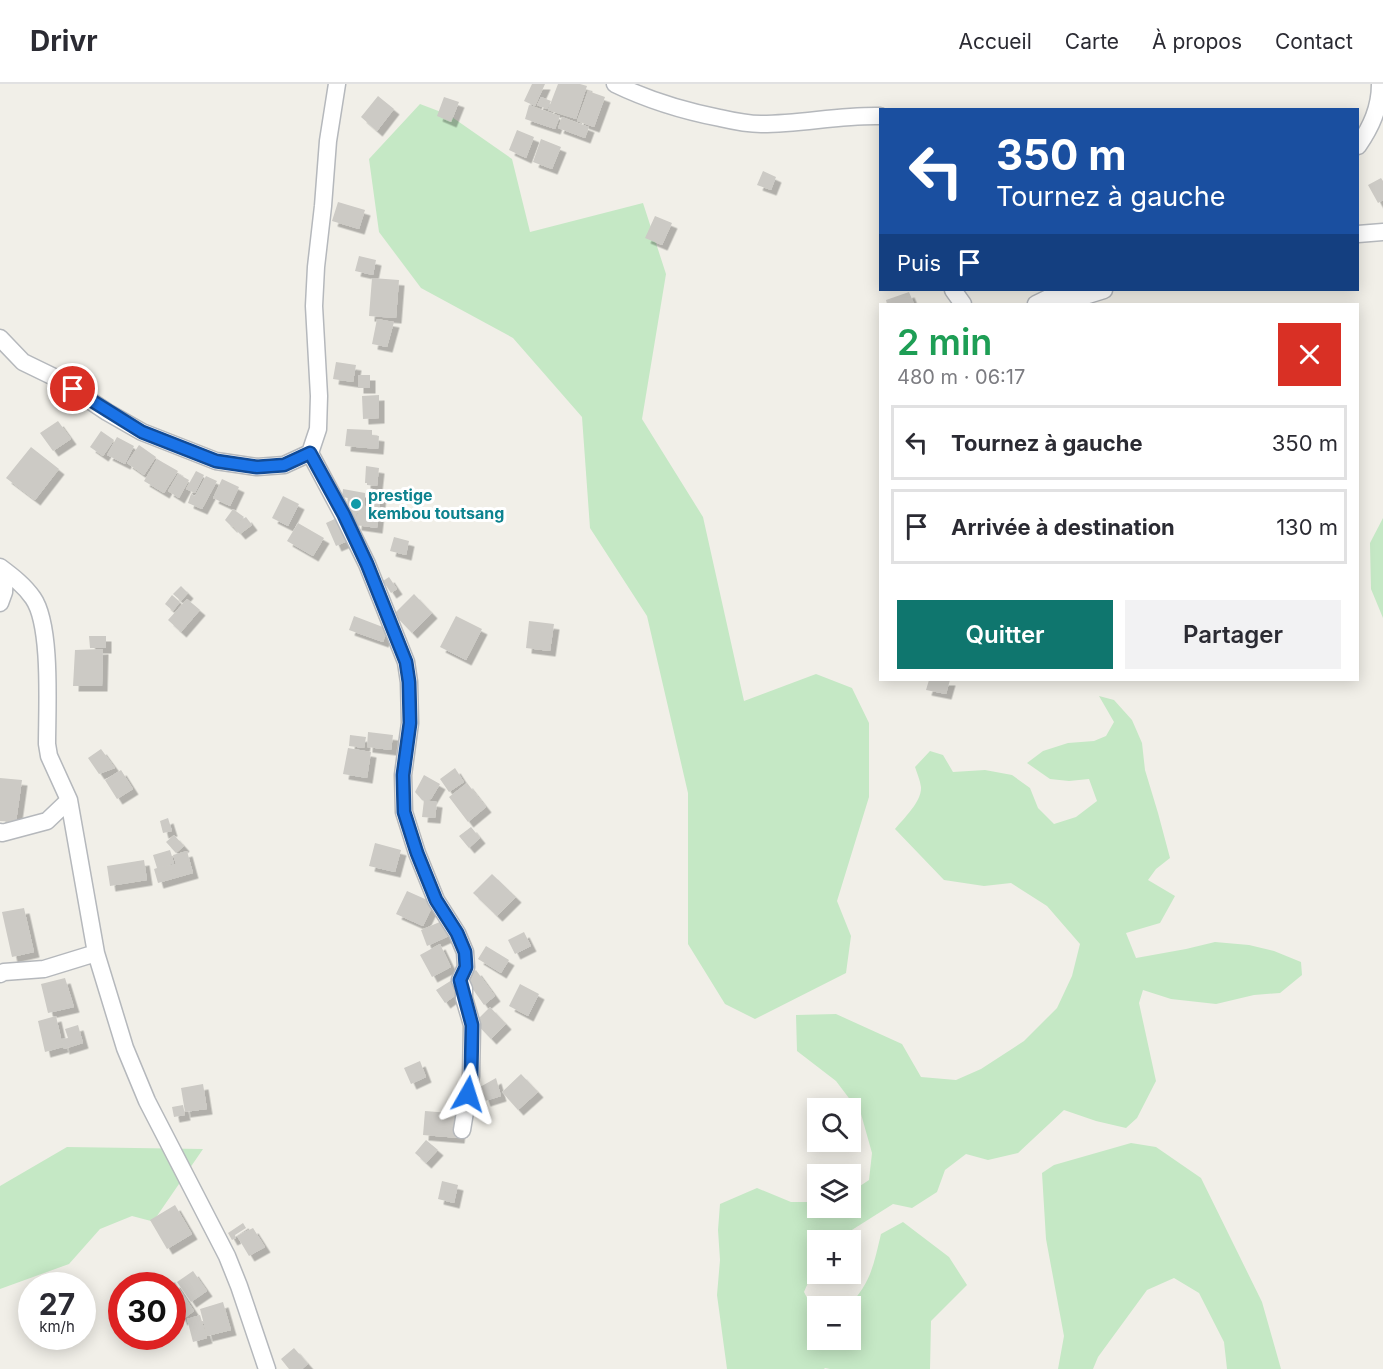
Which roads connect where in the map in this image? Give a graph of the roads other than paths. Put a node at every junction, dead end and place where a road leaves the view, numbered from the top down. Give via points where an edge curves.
1 (337, 84) edge
2 (615, 84) edge
3 (1380, 84) edge
4 (879, 116) edge
5 (1359, 145) edge
6 (1383, 232) edge
7 (1359, 234) edge
8 (1063, 291) edge
9 (1101, 291) edge
10 (1038, 303) edge
11 (1062, 303) edge
12 (0, 338) edge
13 (310, 453) junction
14 (3, 569) edge
15 (0, 603) edge
16 (69, 800) junction
17 (0, 832) edge
18 (96, 953) junction
19 (0, 974) edge
20 (462, 1130) dead end
21 (267, 1369) edge

1 - 13 street via 315,287 319,396 318,429
2 - 4 street via 688,111 733,121 794,123
3 - 5 street via 1376,114
6 - 7 street
8 - 10 street
9 - 11 street
12 - 13 street via 23,362 142,432 216,461 257,467 284,465
13 - 20 street via 367,564 406,662 410,723 403,775 404,812 436,900 465,952 466,967 460,980 472,1035 471,1076
14 - 15 street via 4,592
14 - 16 street via 20,582 41,616 47,744
16 - 17 street via 47,821
16 - 18 street
18 - 19 street via 44,969
18 - 21 street via 125,1048 147,1101 227,1256

